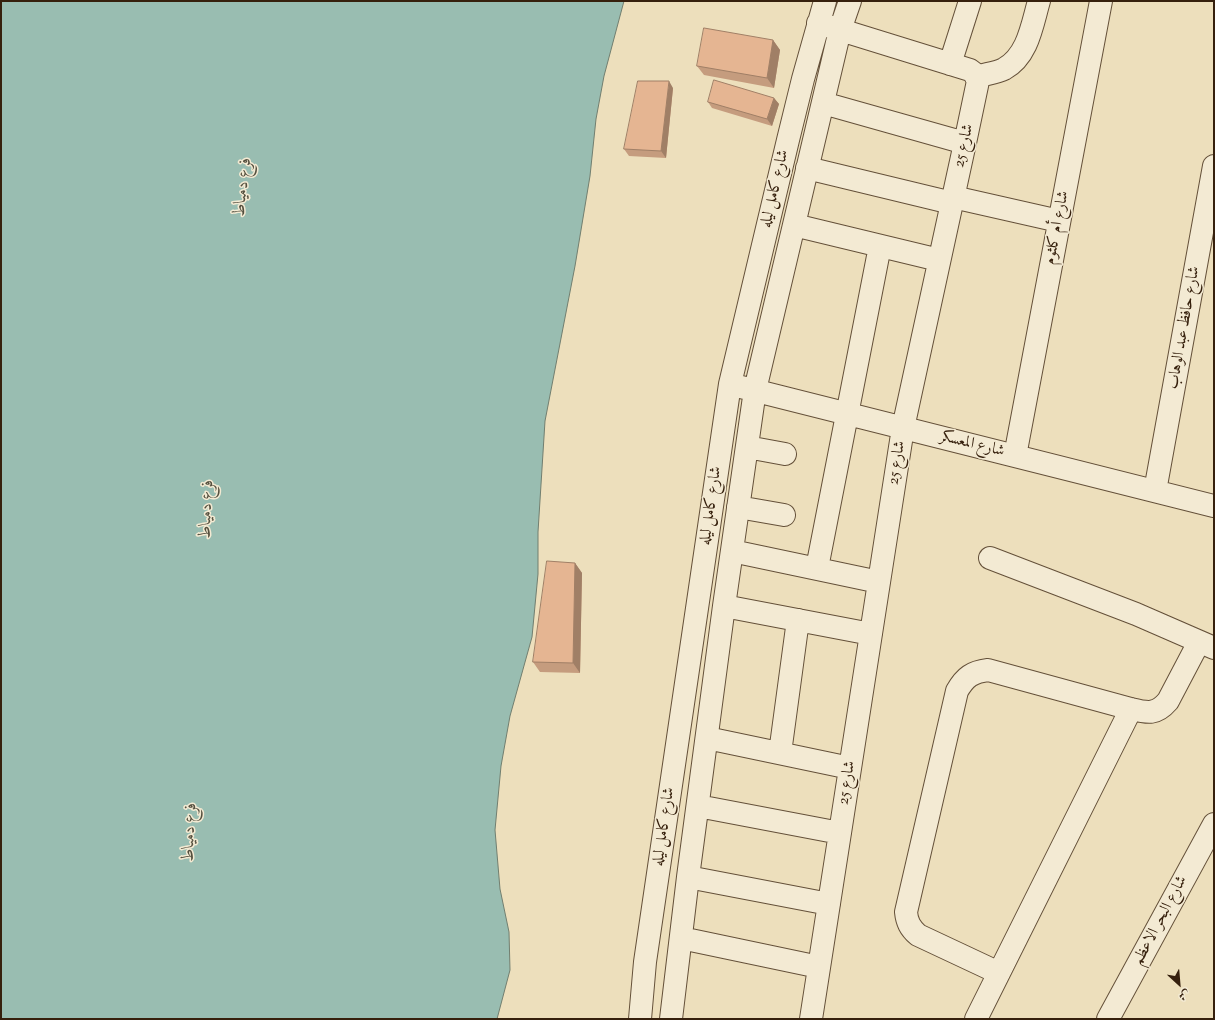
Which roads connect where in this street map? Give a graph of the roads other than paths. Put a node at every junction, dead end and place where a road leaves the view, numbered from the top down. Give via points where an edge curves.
1 (825, 1) edge
2 (850, 1) edge
3 (970, 1) edge
4 (1039, 1) edge
5 (1101, 1) edge
6 (818, 23) junction
7 (840, 30) junction
8 (950, 64) junction
9 (976, 77) junction
10 (822, 104) junction
11 (965, 144) junction
12 (1214, 166) edge
13 (807, 168) junction
14 (952, 200) junction
15 (1059, 221) junction
16 (794, 225) junction
17 (880, 246) junction
18 (939, 260) junction
19 (730, 384) junction
20 (755, 390) junction
21 (847, 413) junction
22 (903, 428) junction
23 (747, 447) junction
24 (785, 454) dead end
25 (1015, 456) junction
26 (1155, 491) junction
27 (1214, 506) edge
28 (738, 507) junction
29 (784, 515) dead end
30 (732, 550) junction
31 (990, 558) dead end
32 (817, 568) junction
33 (879, 582) junction
34 (724, 606) junction
35 (798, 620) junction
36 (871, 634) junction
37 (1206, 645) edge
38 (1131, 709) junction
39 (707, 738) junction
40 (780, 753) junction
41 (850, 768) junction
42 (698, 806) junction
43 (1214, 824) edge
44 (840, 833) junction
45 (688, 877) junction
46 (829, 904) junction
47 (681, 938) junction
48 (819, 967) junction
49 (999, 973) junction
50 (640, 1019) edge
51 (671, 1019) edge
52 (811, 1019) edge
53 (976, 1019) edge
54 (1108, 1019) edge

1 - 6 street, شارع كامل ليله
2 - 7 street, شارع كامل ليله
3 - 8 street
4 - 9 street via 1026,44 1019,56 1003,69
5 - 15 street, شارع أم كلثوم
6 - 7 street
6 - 19 street, شارع كامل ليله
7 - 8 street
7 - 10 street, شارع كامل ليله
8 - 9 street via 970,70
9 - 11 street, شارع 25 via 978,86
10 - 11 street
10 - 13 street, شارع كامل ليله
11 - 14 street, شارع 25
12 - 26 street, شارع حافظ عبد الوهاب
13 - 14 street
13 - 16 street, شارع كامل ليله
14 - 15 street
14 - 18 street, شارع 25
15 - 25 street, شارع أم كلثوم
16 - 17 street
16 - 20 street, شارع كامل ليله
17 - 18 street
17 - 21 street
18 - 22 street, شارع 25
19 - 20 street, شارع المعسكر
19 - 50 street, شارع كامل ليله via 645,962
20 - 21 street, شارع المعسكر
20 - 23 street, شارع كامل ليله
21 - 22 street, شارع المعسكر
21 - 32 street
22 - 25 street, شارع المعسكر
22 - 33 street, شارع 25
23 - 24 street
23 - 28 street, شارع كامل ليله
25 - 26 street, شارع المعسكر
26 - 27 street, شارع المعسكر
28 - 29 street
28 - 30 street, شارع كامل ليله
30 - 32 street
30 - 34 street, شارع كامل ليله
31 - 37 street via 1136,614
32 - 33 street
33 - 36 street, شارع 25
34 - 35 street
34 - 39 street, شارع كامل ليله
35 - 36 street
35 - 40 street
36 - 41 street, شارع 25
37 - 38 street via 1162,708 1146,713
38 - 49 street
38 - 49 street via 988,670 969,676 956,691 906,912 913,931 918,935
39 - 40 street
39 - 42 street, شارع كامل ليله
40 - 41 street
41 - 44 street, شارع 25
42 - 44 street
42 - 45 street, شارع كامل ليله
43 - 54 street, شارع البحر الاعظم
44 - 46 street, شارع 25
45 - 46 street
45 - 47 street, شارع كامل ليله
46 - 48 street, شارع 25
47 - 48 street
47 - 51 street, شارع كامل ليله
48 - 52 street, شارع 25
49 - 53 street

